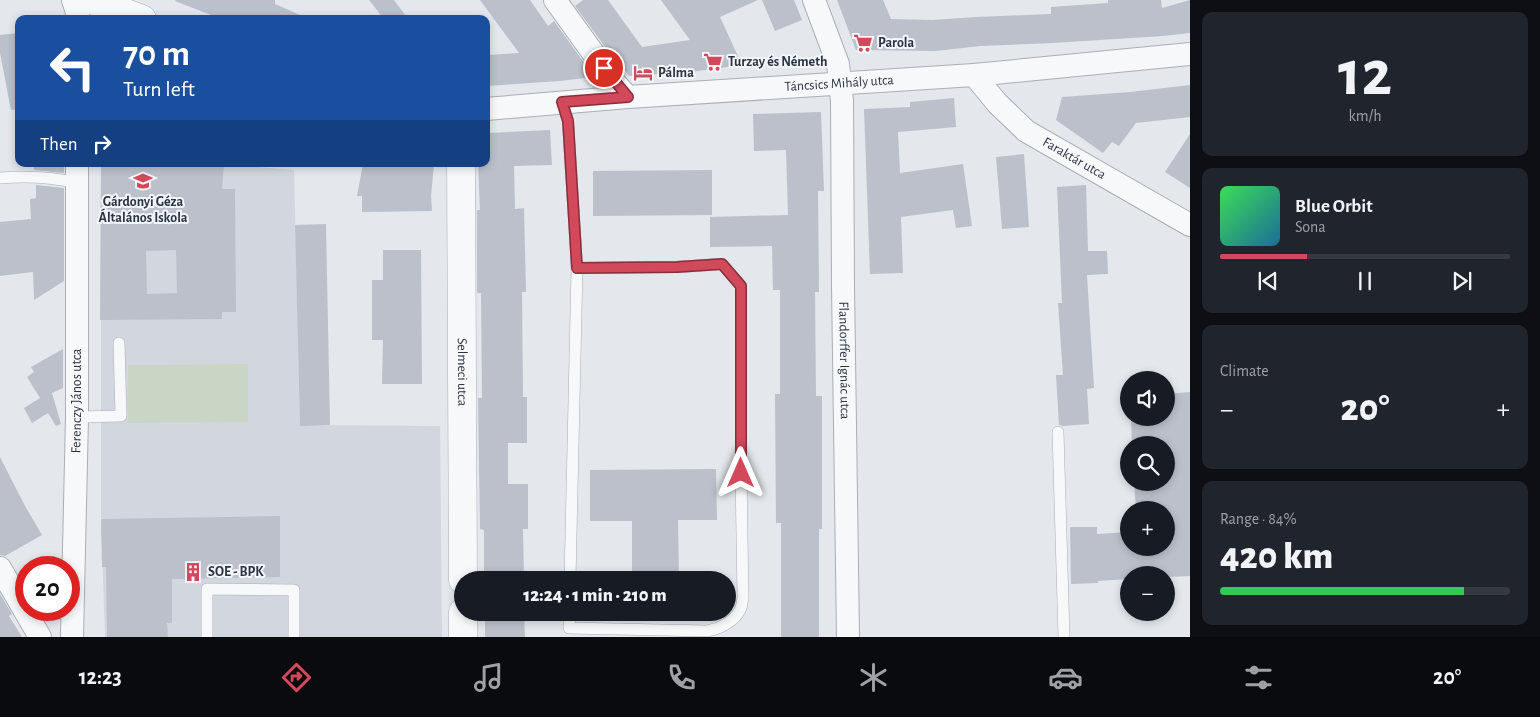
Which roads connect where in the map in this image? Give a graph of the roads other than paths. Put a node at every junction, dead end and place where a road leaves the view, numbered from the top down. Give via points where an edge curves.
1 (73, 0) edge
2 (91, 0) edge
3 (112, 0) edge
4 (555, 0) edge
5 (814, 0) edge
6 (78, 15) edge
7 (133, 15) edge
8 (136, 15) edge
9 (1190, 54) edge
10 (974, 75) junction
11 (841, 83) junction
12 (628, 97) junction
13 (562, 102) junction
14 (490, 108) edge
15 (461, 167) edge
16 (77, 173) edge
17 (0, 178) edge
18 (1190, 225) edge
19 (577, 268) junction
20 (119, 343) dead end
21 (77, 416) junction
22 (1058, 432) dead end
23 (0, 568) edge
24 (463, 571) edge
25 (570, 571) edge
26 (736, 615) edge
27 (463, 621) edge
28 (569, 621) edge
29 (730, 621) edge
30 (40, 637) edge
31 (72, 637) edge
32 (207, 637) edge
33 (294, 637) edge
34 (464, 637) edge
35 (848, 637) edge
36 (1064, 637) edge

1 - 6 street
2 - 7 street
3 - 8 street
4 - 12 street
5 - 11 street, Flandorffer Ignác utca via 838,64
9 - 10 street, Táncsics Mihály utca
10 - 11 street, Táncsics Mihály utca
10 - 18 street, Faraktár utca via 1026,132
11 - 12 street, Táncsics Mihály utca
11 - 35 street, Flandorffer Ignác utca
12 - 13 street, Táncsics Mihály utca
13 - 14 street, Táncsics Mihály utca
13 - 19 lane via 568,121
15 - 24 street, Selmeci utca
16 - 17 lane via 62,180
16 - 21 street, Ferenczy János utca
19 - 25 lane
19 - 26 lane via 722,264 741,286 743,598
20 - 21 lane via 121,416
21 - 31 street, Ferenczy János utca
22 - 36 lane
23 - 30 street
27 - 34 street
28 - 29 lane via 569,628 707,631 719,629
32 - 33 lane via 207,589 294,590

